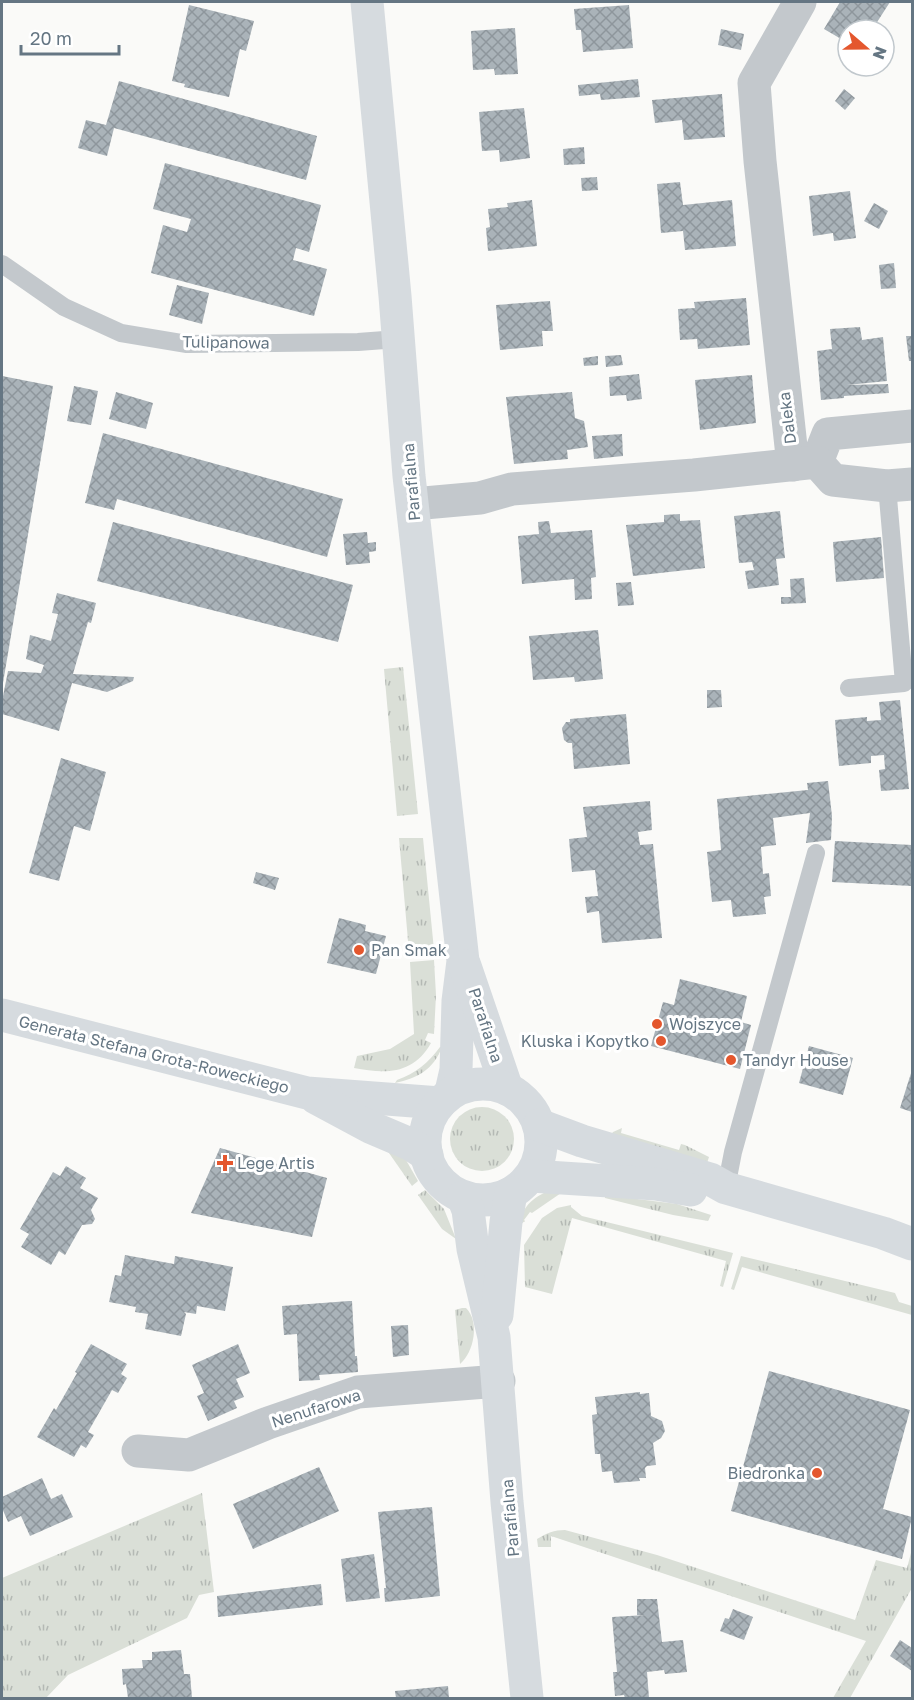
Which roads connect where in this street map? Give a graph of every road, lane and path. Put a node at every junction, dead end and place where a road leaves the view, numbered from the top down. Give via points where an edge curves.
1 (367, 2) edge
2 (800, 2) edge
3 (2, 264) edge
4 (398, 339) junction
5 (912, 426) edge
6 (805, 464) junction
7 (900, 485) edge
8 (413, 504) junction
9 (849, 688) dead end
10 (816, 853) dead end
11 (463, 961) junction
12 (2, 1014) edge
13 (507, 1089) junction
14 (307, 1093) junction
15 (446, 1097) junction
16 (539, 1125) junction
17 (427, 1155) junction
18 (521, 1184) junction
19 (726, 1188) junction
20 (463, 1197) junction
21 (912, 1244) edge
22 (494, 1337) junction
23 (499, 1381) junction
24 (138, 1451) dead end
25 (527, 1698) edge

1 - 4 street, Parafialna
2 - 6 street, Daleka via 754,83 760,161
3 - 4 lane, Tulipanowa via 64,307 121,333 187,344
4 - 8 street, Parafialna
5 - 6 street, Daleka via 828,434
6 - 7 street via 833,480
6 - 8 street, Daleka via 512,489 480,498
7 - 9 lane via 904,683
8 - 11 street, Parafialna
10 - 19 lane
11 - 13 street, Parafialna
11 - 15 street, Parafialna via 456,1070
12 - 14 street, Generała Stefana Grota-Roweckiego
13 - 15 street via 476,1084
13 - 16 street via 532,1109
14 - 15 street, Generała Stefana Grota-Roweckiego
14 - 17 street, Generała Stefana Grota-Roweckiego
15 - 17 street via 428,1122
16 - 18 street via 541,1151
16 - 19 street via 710,1179
17 - 20 street via 443,1185
18 - 19 street via 656,1184 704,1192
18 - 20 street via 492,1200
18 - 22 street, Parafialna
19 - 21 street
20 - 22 street, Parafialna
22 - 23 street, Parafialna
23 - 24 street, Nenufarowa via 358,1392 189,1455
23 - 25 street, Parafialna

